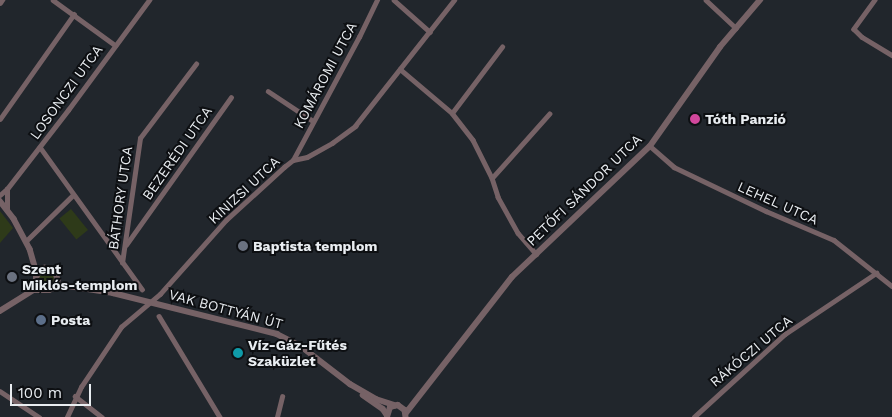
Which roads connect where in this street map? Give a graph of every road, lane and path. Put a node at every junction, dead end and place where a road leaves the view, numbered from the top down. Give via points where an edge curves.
1 (54, 0) edge
2 (149, 0) edge
3 (377, 0) edge
4 (394, 0) edge
5 (454, 0) edge
6 (706, 0) edge
7 (760, 0) edge
8 (875, 0) edge
9 (74, 14) junction
10 (736, 28) junction
11 (430, 32) junction
12 (115, 45) junction
13 (502, 47) dead end
14 (892, 55) edge
15 (196, 64) dead end
16 (400, 69) junction
17 (268, 90) dead end
18 (231, 97) dead end
19 (452, 113) junction
20 (549, 114) dead end
21 (0, 119) edge
22 (313, 121) junction
23 (650, 146) junction
24 (40, 147) junction
25 (293, 160) junction
26 (492, 178) junction
27 (7, 189) junction
28 (0, 195) edge
29 (72, 195) junction
30 (0, 201) edge
31 (7, 209) junction
32 (26, 241) junction
33 (125, 247) junction
34 (536, 254) junction
35 (33, 255) junction
36 (122, 263) junction
37 (44, 268) junction
38 (37, 273) junction
39 (876, 273) junction
40 (58, 277) junction
41 (36, 281) junction
42 (891, 283) edge
43 (55, 286) junction
44 (82, 286) junction
45 (42, 289) junction
46 (142, 289) dead end
47 (22, 296) junction
48 (150, 302) junction
49 (0, 312) edge
50 (159, 316) dead end
51 (350, 384) junction
52 (0, 391) edge
53 (420, 394) junction
54 (76, 396) junction
55 (282, 397) dead end
56 (398, 405) junction
57 (387, 416) edge
58 (406, 416) edge
59 (39, 417) edge
60 (67, 417) edge
61 (102, 417) edge
62 (220, 417) edge
63 (277, 417) edge
64 (694, 417) edge

1 - 9 street
2 - 12 street, LOSONCZI UTCA
3 - 22 street, KOMÁROMI UTCA
4 - 11 street
5 - 11 street, KINIZSI UTCA
6 - 10 street
7 - 10 street, PETŐFI SÁNDOR UTCA
8 - 14 street via 854,29
9 - 12 street
9 - 21 street
10 - 23 street, PETŐFI SÁNDOR UTCA
11 - 16 street, KINIZSI UTCA
12 - 24 street, LOSONCZI UTCA
13 - 19 street
15 - 33 street, BÁTHORY UTCA via 140,138
16 - 19 street
16 - 25 street, KINIZSI UTCA via 355,126 307,157
17 - 22 street
18 - 33 street, BEZERÉDI UTCA
19 - 26 street via 479,150
20 - 26 street
22 - 25 street, KOMÁROMI UTCA
23 - 34 street, PETŐFI SÁNDOR UTCA
23 - 39 street, LEHEL UTCA via 674,167 766,212 834,240
24 - 27 street, LOSONCZI UTCA
24 - 29 street
25 - 48 street, KINIZSI UTCA via 226,220
26 - 34 street via 510,219
27 - 28 street, LOSONCZI UTCA
27 - 31 street
29 - 32 street
29 - 36 street
30 - 31 street
31 - 32 street
32 - 35 street
33 - 36 street, BÁTHORY UTCA
34 - 53 street, PETŐFI SÁNDOR UTCA via 497,296
35 - 37 street
35 - 38 street
36 - 46 street
37 - 38 street
37 - 40 street via 51,269
38 - 41 street
39 - 42 street, LEHEL UTCA
39 - 64 street, RÁKÓCZI UTCA via 785,334
40 - 43 street
40 - 44 street, VAK BOTTYÁN ÚT
41 - 45 street
41 - 47 street
43 - 44 street, VAK BOTTYÁN ÚT
43 - 45 street via 49,290
44 - 48 street, VAK BOTTYÁN ÚT
45 - 47 street
47 - 49 street
48 - 51 street, VAK BOTTYÁN ÚT via 278,334 302,347
48 - 54 street, KINIZSI UTCA via 121,327
50 - 62 street
51 - 56 street, VAK BOTTYÁN ÚT via 380,401
51 - 57 street, VAK BOTTYÁN ÚT via 383,409
52 - 59 street
53 - 56 street, PETŐFI SÁNDOR UTCA
53 - 58 street, PETŐFI SÁNDOR UTCA
54 - 60 street, KINIZSI UTCA
54 - 61 street
55 - 63 street
56 - 57 street via 390,408
56 - 58 street

